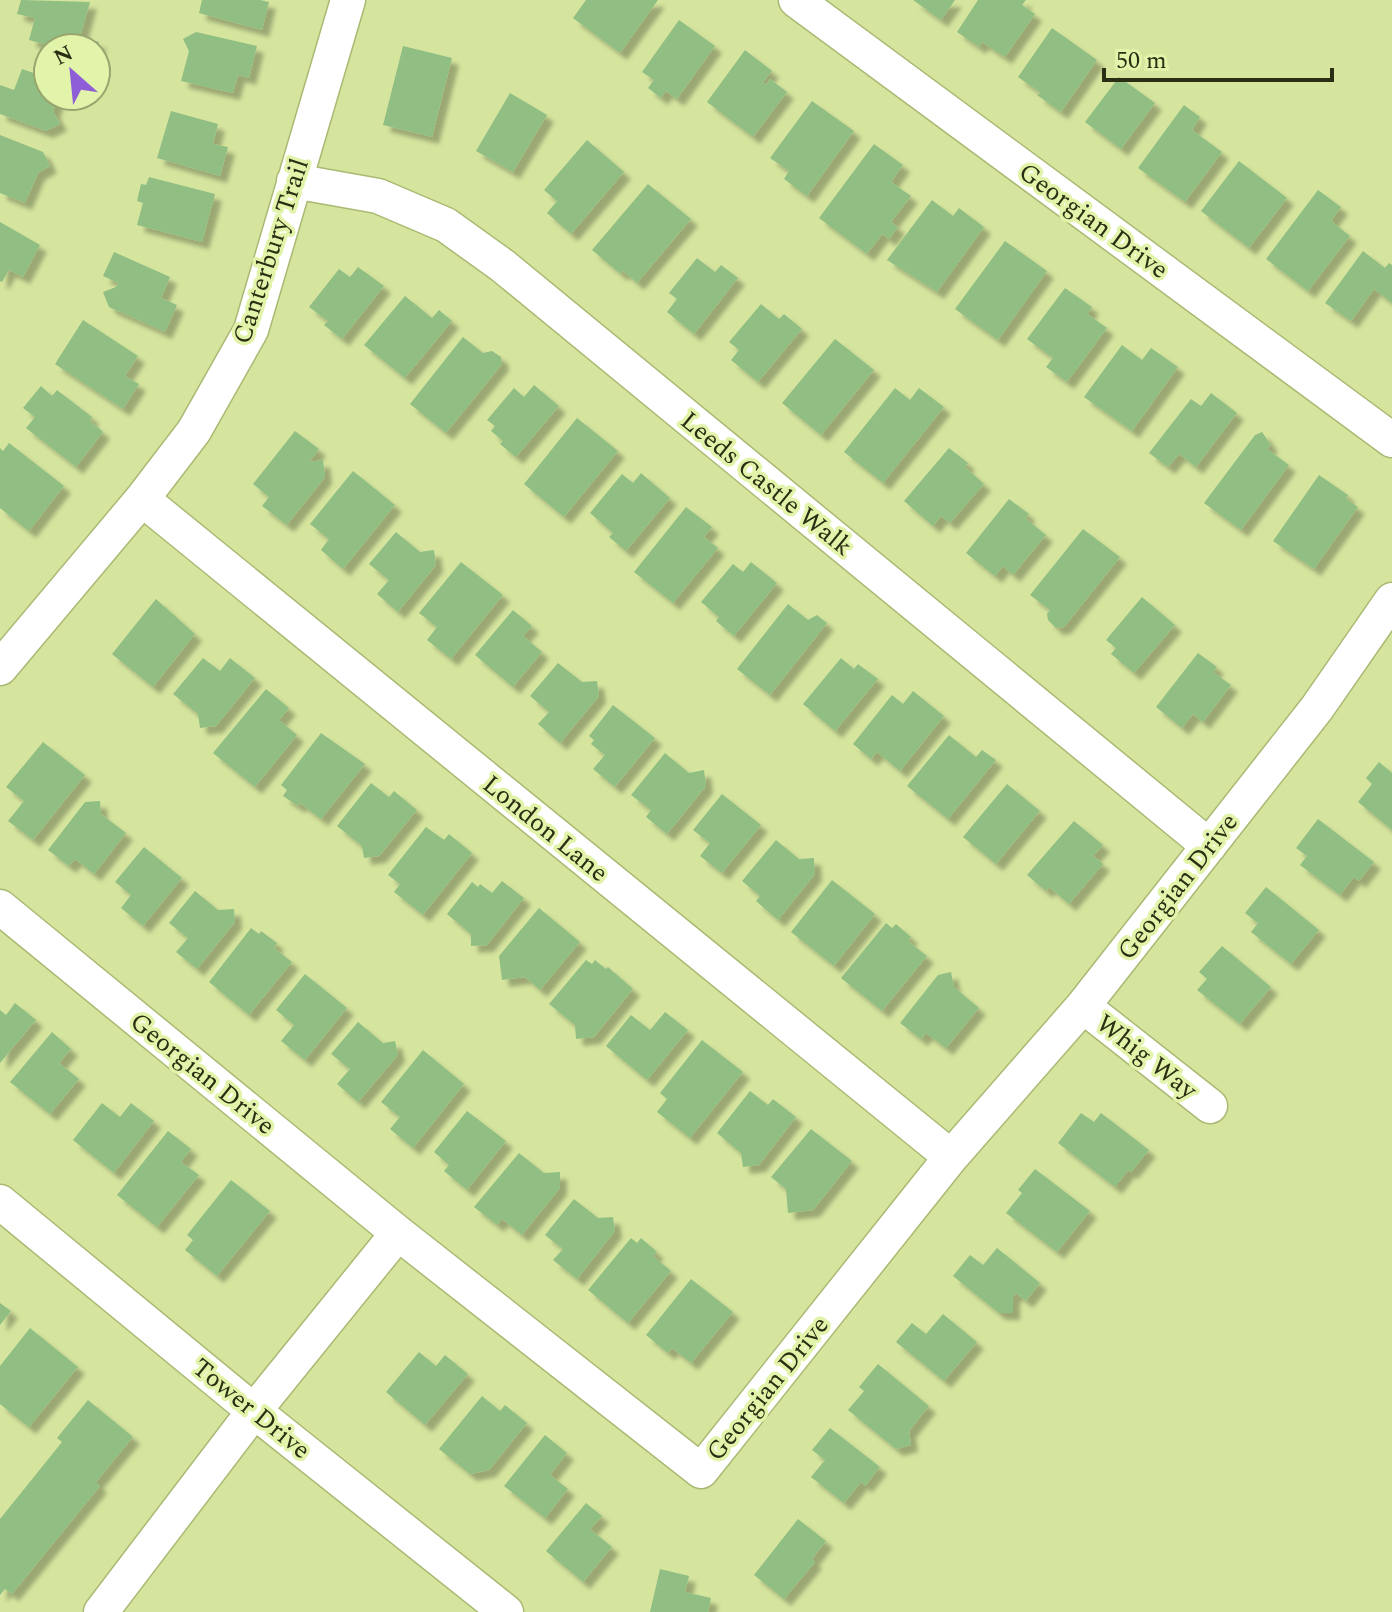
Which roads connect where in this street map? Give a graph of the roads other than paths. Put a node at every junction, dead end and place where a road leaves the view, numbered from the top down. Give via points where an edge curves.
1 (348, 0) edge
2 (796, 0) edge
3 (294, 181) junction
4 (1392, 440) edge
5 (142, 499) junction
6 (1392, 600) edge
7 (0, 668) edge
8 (1209, 846) junction
9 (0, 907) edge
10 (1083, 1006) junction
11 (1210, 1106) dead end
12 (951, 1157) junction
13 (0, 1202) edge
14 (398, 1233) junction
15 (254, 1411) junction
16 (101, 1612) edge
17 (506, 1612) edge

1 - 3 street, Canterbury Trail
2 - 4 street, Georgian Drive
3 - 5 street, Canterbury Trail via 251,330 194,431
3 - 8 street, Leeds Castle Walk via 378,196 446,225 503,266
5 - 7 street, Canterbury Trail
5 - 12 street, London Lane
6 - 8 street, Georgian Drive via 1317,708
8 - 10 street, Georgian Drive
9 - 14 street, Georgian Drive
10 - 11 street, Whig Way
10 - 12 street, Georgian Drive
12 - 14 street, Georgian Drive via 701,1471
13 - 15 street, Tower Drive
14 - 15 street
15 - 16 street
15 - 17 street, Tower Drive

